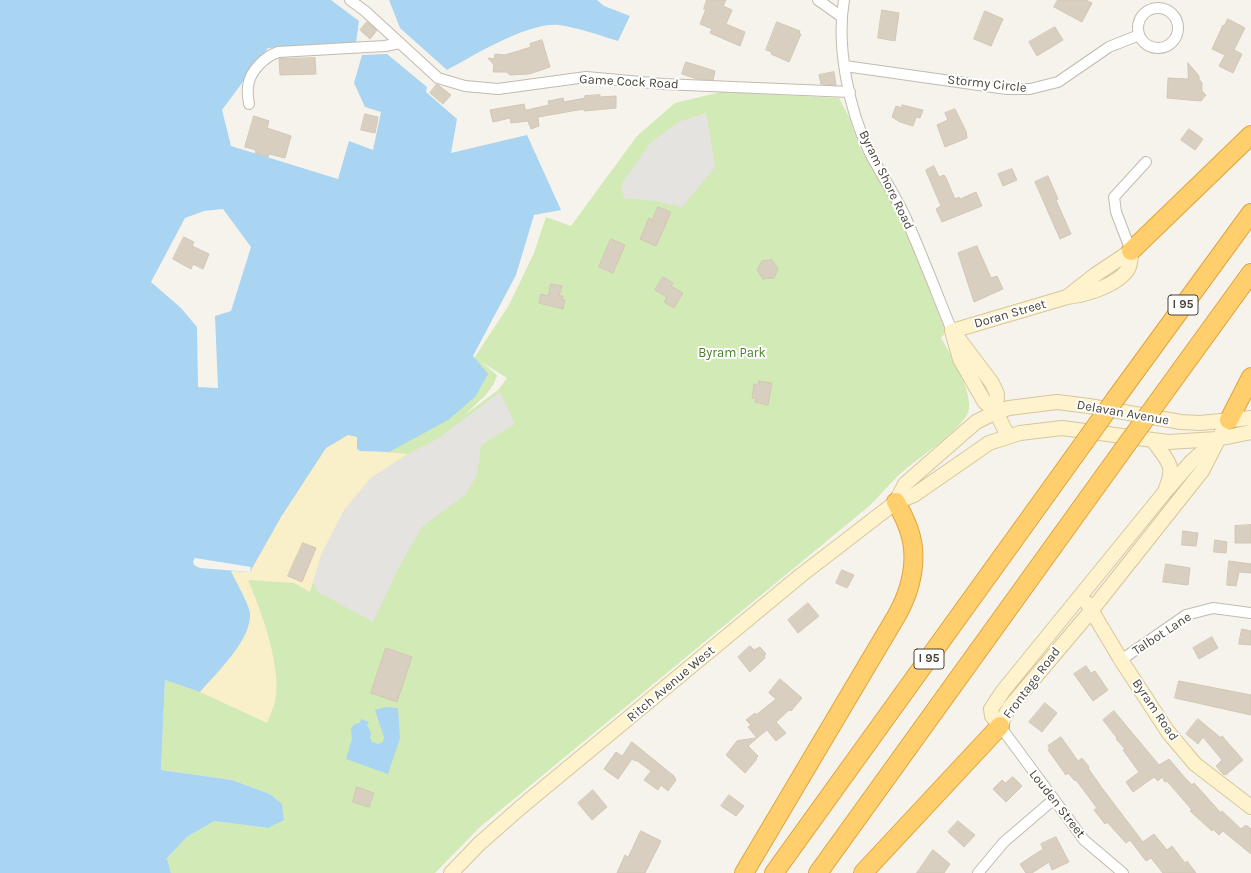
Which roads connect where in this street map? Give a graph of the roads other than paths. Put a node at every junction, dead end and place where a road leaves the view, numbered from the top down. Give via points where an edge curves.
1 (350, 0) edge
2 (818, 0) edge
3 (844, 0) edge
4 (842, 17) junction
5 (1138, 35) junction
6 (400, 42) junction
7 (845, 66) junction
8 (850, 92) junction
9 (249, 104) dead end
10 (1251, 135) edge
11 (1146, 162) dead end
12 (1251, 213) edge
13 (1131, 251) junction
14 (1251, 273) edge
15 (952, 330) junction
16 (1251, 377) edge
17 (996, 412) junction
18 (1251, 418) edge
19 (1229, 420) junction
20 (1251, 432) edge
21 (1008, 436) junction
22 (1217, 439) junction
23 (1153, 440) junction
24 (1164, 493) junction
25 (896, 502) junction
26 (1082, 592) junction
27 (1090, 611) junction
28 (1251, 613) edge
29 (1121, 660) junction
30 (1000, 726) junction
31 (1053, 800) junction
32 (1251, 807) edge
33 (451, 873) edge
34 (744, 873) edge
35 (774, 873) edge
36 (818, 873) edge
37 (863, 873) edge
38 (978, 873) edge
39 (1123, 873) edge

1 - 6 street, Game Cock Road
2 - 4 street
3 - 4 street, Byram Shore Road
4 - 7 street, Byram Shore Road
5 - 5 street via 1149,46 1156,48 1169,45 1178,32 1177,19 1165,8 1151,8 1139,18
5 - 7 street, Stormy Circle via 1109,47 1058,82 1030,89
6 - 8 street, Game Cock Road via 438,78 465,86 488,89 586,77 663,84
6 - 9 street via 385,46 278,52 268,56 255,70 248,87
7 - 8 street, Byram Shore Road
8 - 15 street, Byram Shore Road via 869,150 907,219
10 - 13 highway
11 - 13 street via 1114,197 1116,212
12 - 35 highway, I 95, bridge
13 - 15 main road, Doran Street via 1067,298
14 - 36 highway, I 95, bridge
15 - 17 main road, Byram Shore Road via 998,394
16 - 19 highway
17 - 19 main road, Delavan Avenue via 1030,404 1057,402 1174,422
17 - 21 main road, Byram Shore Road
17 - 25 main road, Ritch Avenue West via 976,422 905,484
18 - 19 main road, Delavan Avenue
19 - 22 main road, Frontage Road
20 - 22 main road, Delavan Avenue
21 - 23 main road, Delavan Avenue via 1032,430 1062,428
21 - 25 main road, Ritch Avenue West via 989,444 914,495
22 - 23 main road, Delavan Avenue
22 - 24 main road, Frontage Road via 1191,462
22 - 27 main road, Frontage Road via 1202,471
23 - 24 main road via 1168,461 1171,473
24 - 26 main road, Frontage Road
25 - 33 main road, Ritch Avenue West via 800,576 521,807
25 - 34 highway via 909,531 912,545 913,570 908,593
26 - 27 main road, Byram Road
26 - 30 main road, Frontage Road via 991,710 992,716
27 - 29 main road, Byram Road
27 - 30 main road, Frontage Road via 1009,708
28 - 29 street, Talbot Lane via 1213,608 1186,615
29 - 32 main road, Byram Road via 1184,752 1210,776
30 - 31 street, Louden Street
30 - 37 highway
31 - 38 street via 1004,842
31 - 39 street, Louden Street via 1084,840

